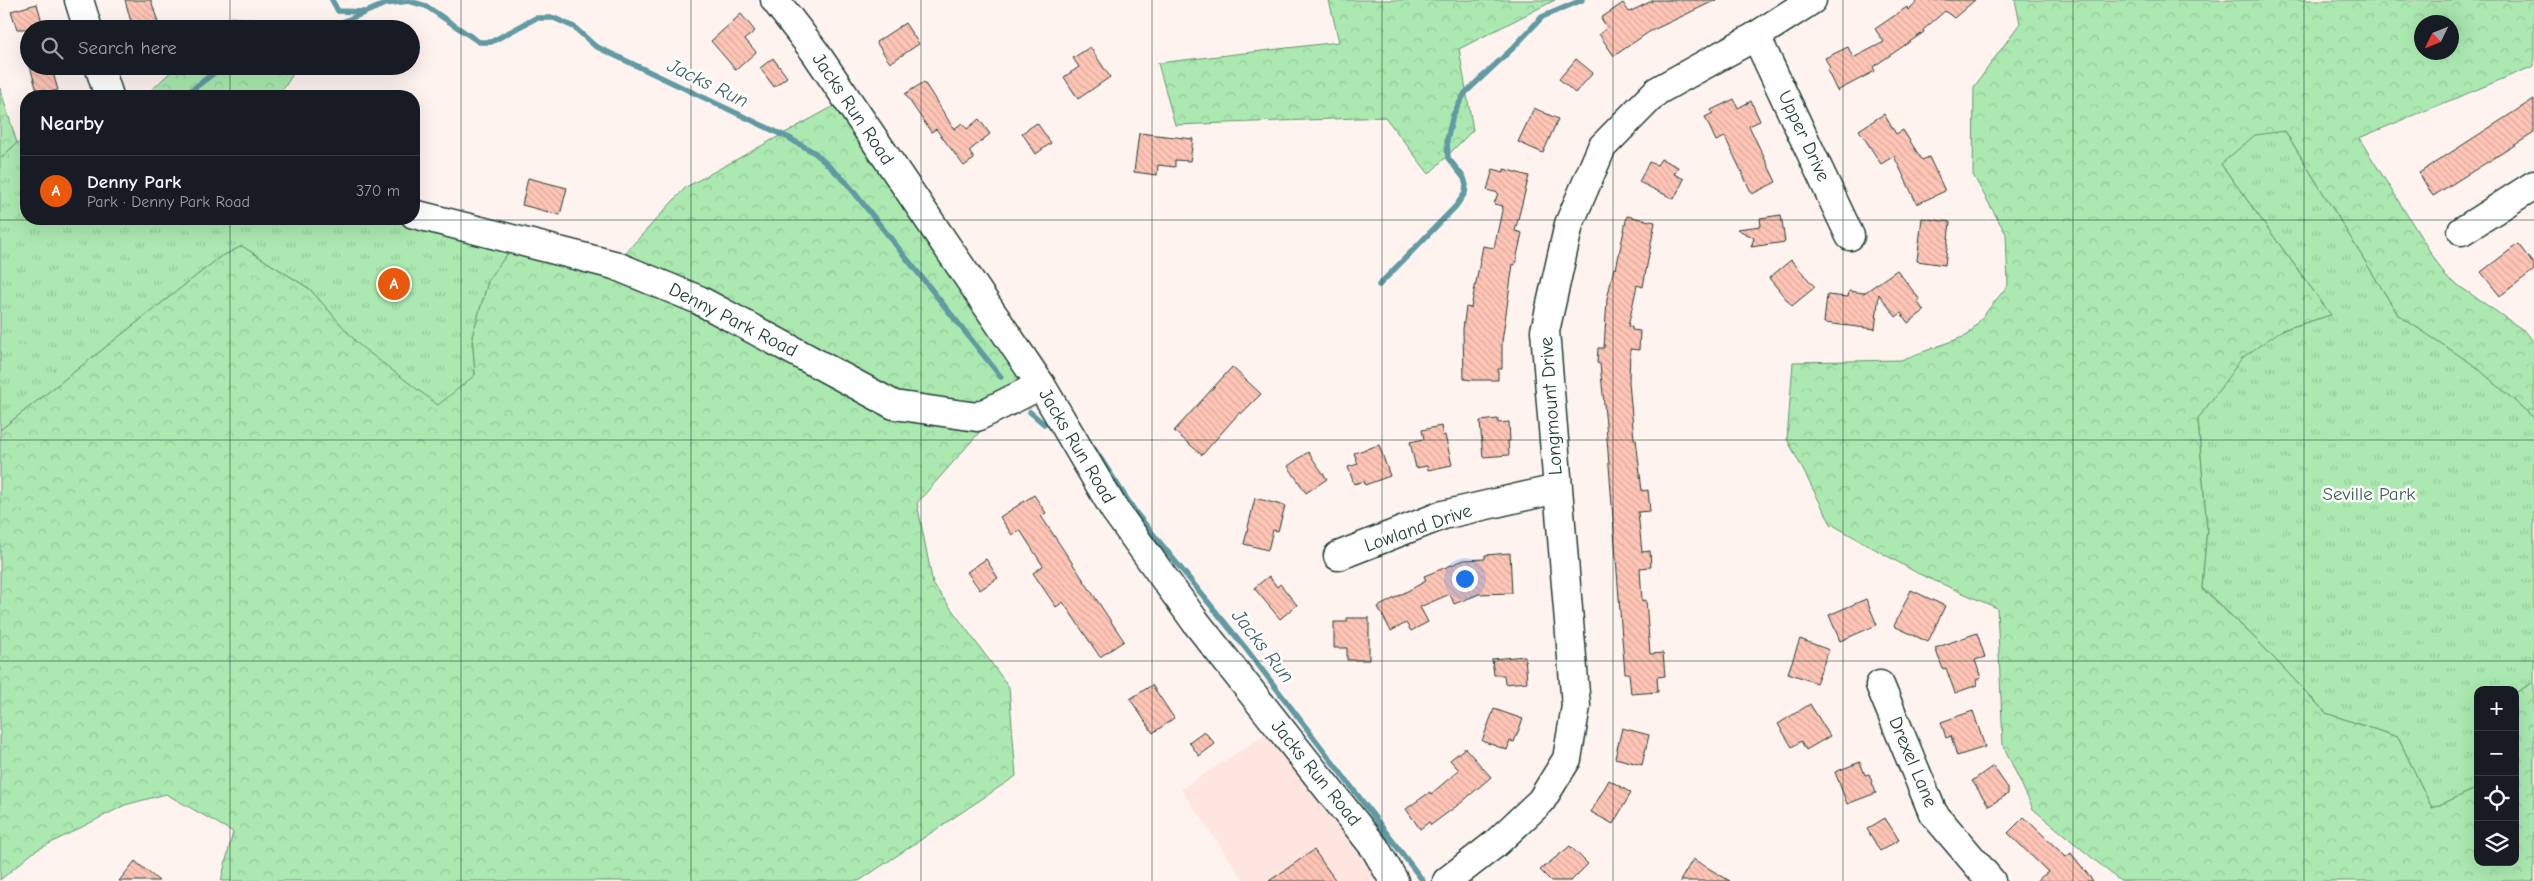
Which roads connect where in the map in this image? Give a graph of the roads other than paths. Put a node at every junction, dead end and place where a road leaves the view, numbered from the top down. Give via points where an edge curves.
1 (79, 0) edge
2 (775, 0) edge
3 (1812, 0) edge
4 (85, 20) edge
5 (1756, 36) junction
6 (102, 75) edge
7 (106, 90) edge
8 (2534, 185) edge
9 (420, 216) edge
10 (2462, 231) dead end
11 (1850, 236) dead end
12 (1041, 385) junction
13 (1557, 489) junction
14 (1338, 556) dead end
15 (1880, 684) dead end
16 (1460, 878) edge
17 (1394, 881) edge
18 (1991, 881) edge

1 - 4 street
2 - 12 street, Jacks Run Road via 815,52
3 - 5 street, Longmount Drive
5 - 11 street, Upper Drive
5 - 13 street, Longmount Drive via 1657,91 1602,147 1569,224 1545,331
6 - 7 street
8 - 10 street
9 - 12 street, Denny Park Road via 622,268 698,300 894,405 977,417
12 - 17 street, Jacks Run Road via 1114,509 1195,621 1376,848
13 - 14 street, Lowland Drive via 1442,515
13 - 16 street, Longmount Drive via 1576,706 1568,759 1541,801
15 - 18 street, Drexel Lane via 1933,813

